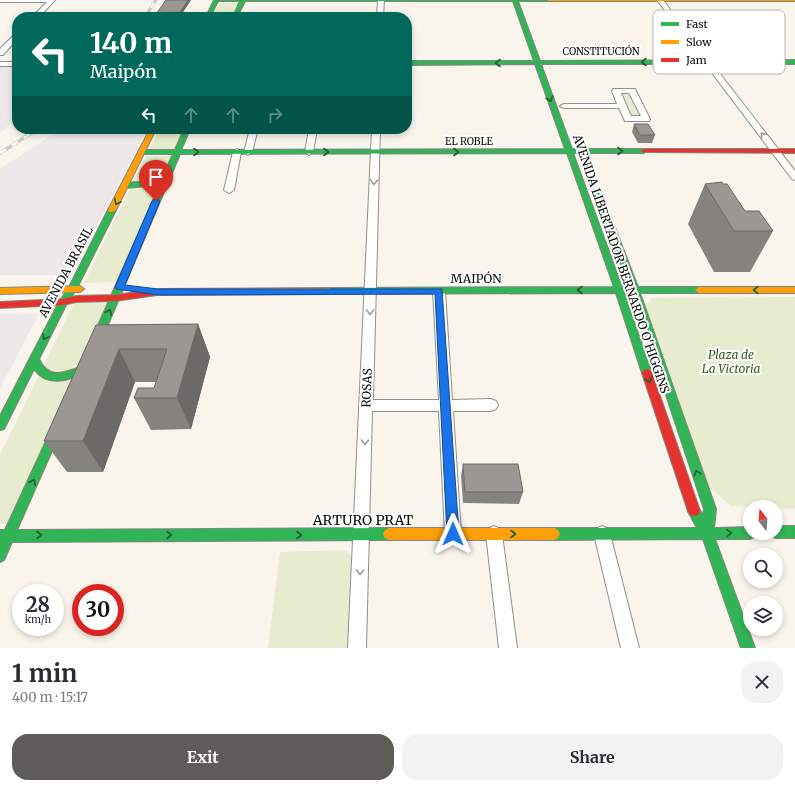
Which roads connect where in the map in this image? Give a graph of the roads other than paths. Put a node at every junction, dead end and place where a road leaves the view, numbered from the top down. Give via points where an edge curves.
1 (51, 0) edge
2 (216, 0) edge
3 (242, 0) edge
4 (381, 0) edge
5 (515, 0) edge
6 (525, 0) edge
7 (660, 0) edge
8 (795, 0) edge
9 (0, 1) edge
10 (668, 10) edge
11 (40, 12) edge
12 (210, 12) edge
13 (237, 12) edge
14 (380, 12) edge
15 (12, 40) edge
16 (0, 53) edge
17 (653, 62) edge
18 (412, 63) edge
19 (537, 63) junction
20 (547, 63) junction
21 (0, 64) edge
22 (12, 64) edge
23 (551, 73) dead end
24 (716, 74) edge
25 (564, 106) dead end
26 (623, 106) dead end
27 (151, 134) edge
28 (185, 134) edge
29 (253, 134) edge
30 (312, 134) edge
31 (376, 134) edge
32 (569, 151) junction
33 (775, 151) junction
34 (795, 151) edge
35 (143, 152) junction
36 (177, 152) junction
37 (237, 152) junction
38 (248, 152) junction
39 (309, 152) junction
40 (375, 152) junction
41 (795, 177) edge
42 (592, 180) dead end
43 (125, 186) junction
44 (162, 188) junction
45 (229, 190) dead end
46 (119, 287) junction
47 (91, 288) dead end
48 (109, 288) dead end
49 (72, 290) junction
50 (618, 290) junction
51 (635, 290) junction
52 (795, 290) edge
53 (0, 291) edge
54 (370, 291) junction
55 (439, 291) junction
56 (158, 292) junction
57 (115, 298) junction
58 (63, 302) junction
59 (0, 305) edge
60 (0, 310) edge
61 (55, 318) junction
62 (34, 359) junction
63 (86, 363) junction
64 (77, 384) edge
65 (446, 405) junction
66 (491, 405) dead end
67 (366, 406) junction
68 (61, 419) edge
69 (0, 426) edge
70 (783, 532) edge
71 (795, 532) edge
72 (743, 533) edge
73 (361, 534) junction
74 (453, 534) junction
75 (494, 534) junction
76 (602, 534) junction
77 (708, 534) junction
78 (4, 536) edge
79 (0, 556) edge
80 (357, 648) edge
81 (508, 648) edge
82 (630, 648) edge
83 (748, 648) edge

1 - 9 street
1 - 11 street
2 - 3 main road
2 - 12 main road
3 - 4 main road
3 - 13 main road
4 - 5 main road
4 - 14 street
5 - 6 main road
5 - 19 main road, AVENIDA LIBERTADOR BERNARDO O'HIGGINS
6 - 7 main road
6 - 20 main road
7 - 8 main road
7 - 10 street
15 - 16 street
17 -> 20 main road, CONSTITUCIÓN
19 -> 18 main road, CONSTITUCIÓN
19 - 20 main road, CONSTITUCIÓN
19 -> 32 main road, AVENIDA LIBERTADOR BERNARDO O'HIGGINS
20 - 23 main road
21 - 22 street
33 -> 24 street
25 - 26 street
27 - 35 main road, AVENIDA BRASIL
28 - 36 main road
29 - 38 street
30 - 39 street
31 - 40 street, ROSAS
32 -> 33 main road, EL ROBLE
40 -> 32 main road, EL ROBLE
32 - 50 main road, AVENIDA LIBERTADOR BERNARDO O'HIGGINS
33 - 34 main road, EL ROBLE
33 - 41 street
35 - 36 main road, EL ROBLE
35 - 43 main road, AVENIDA BRASIL
36 -> 37 main road, EL ROBLE
36 - 44 main road
37 - 38 main road, EL ROBLE
37 - 45 street
38 - 39 main road, EL ROBLE
39 -> 40 main road, EL ROBLE
40 -> 54 street, ROSAS
42 - 51 main road, AVENIDA LIBERTADOR BERNARDO O'HIGGINS
43 - 44 main road via 143,183
43 -> 49 main road, AVENIDA BRASIL
44 - 46 main road
46 - 48 main road, MAIPÓN
46 - 56 main road, MAIPÓN
46 - 57 main road
47 - 49 main road
49 - 53 main road
49 - 58 main road, AVENIDA BRASIL
50 - 51 main road, MAIPÓN
50 -> 55 main road, MAIPÓN
50 -> 77 main road, AVENIDA LIBERTADOR BERNARDO O'HIGGINS via 693,510
52 -> 51 main road, MAIPÓN
77 -> 51 main road, AVENIDA LIBERTADOR BERNARDO O'HIGGINS via 710,509
54 - 55 main road, MAIPÓN
54 - 56 main road, MAIPÓN
54 -> 67 street, ROSAS
55 - 65 street
56 - 57 main road, MAIPÓN
57 - 58 main road, MAIPÓN
63 -> 57 main road
58 - 59 main road, MAIPÓN
58 - 61 main road, AVENIDA BRASIL
60 - 61 main road via 41,310 50,312
61 -> 62 main road, AVENIDA BRASIL
62 - 63 main road via 39,370 49,377 66,376
62 - 69 main road, AVENIDA BRASIL
63 - 64 main road
65 - 66 street
65 - 67 street
65 - 74 street
67 -> 73 street, ROSAS
78 -> 68 main road
70 - 71 main road
77 -> 72 main road, ARTURO PRAT
73 - 74 main road, ARTURO PRAT
78 -> 73 main road, ARTURO PRAT
73 -> 80 street, ROSAS
74 - 75 main road, ARTURO PRAT
75 -> 76 main road, ARTURO PRAT
75 - 81 street
76 - 77 main road, ARTURO PRAT
76 - 82 street
77 - 83 main road, AVENIDA LIBERTADOR BERNARDO O'HIGGINS
78 - 79 main road

